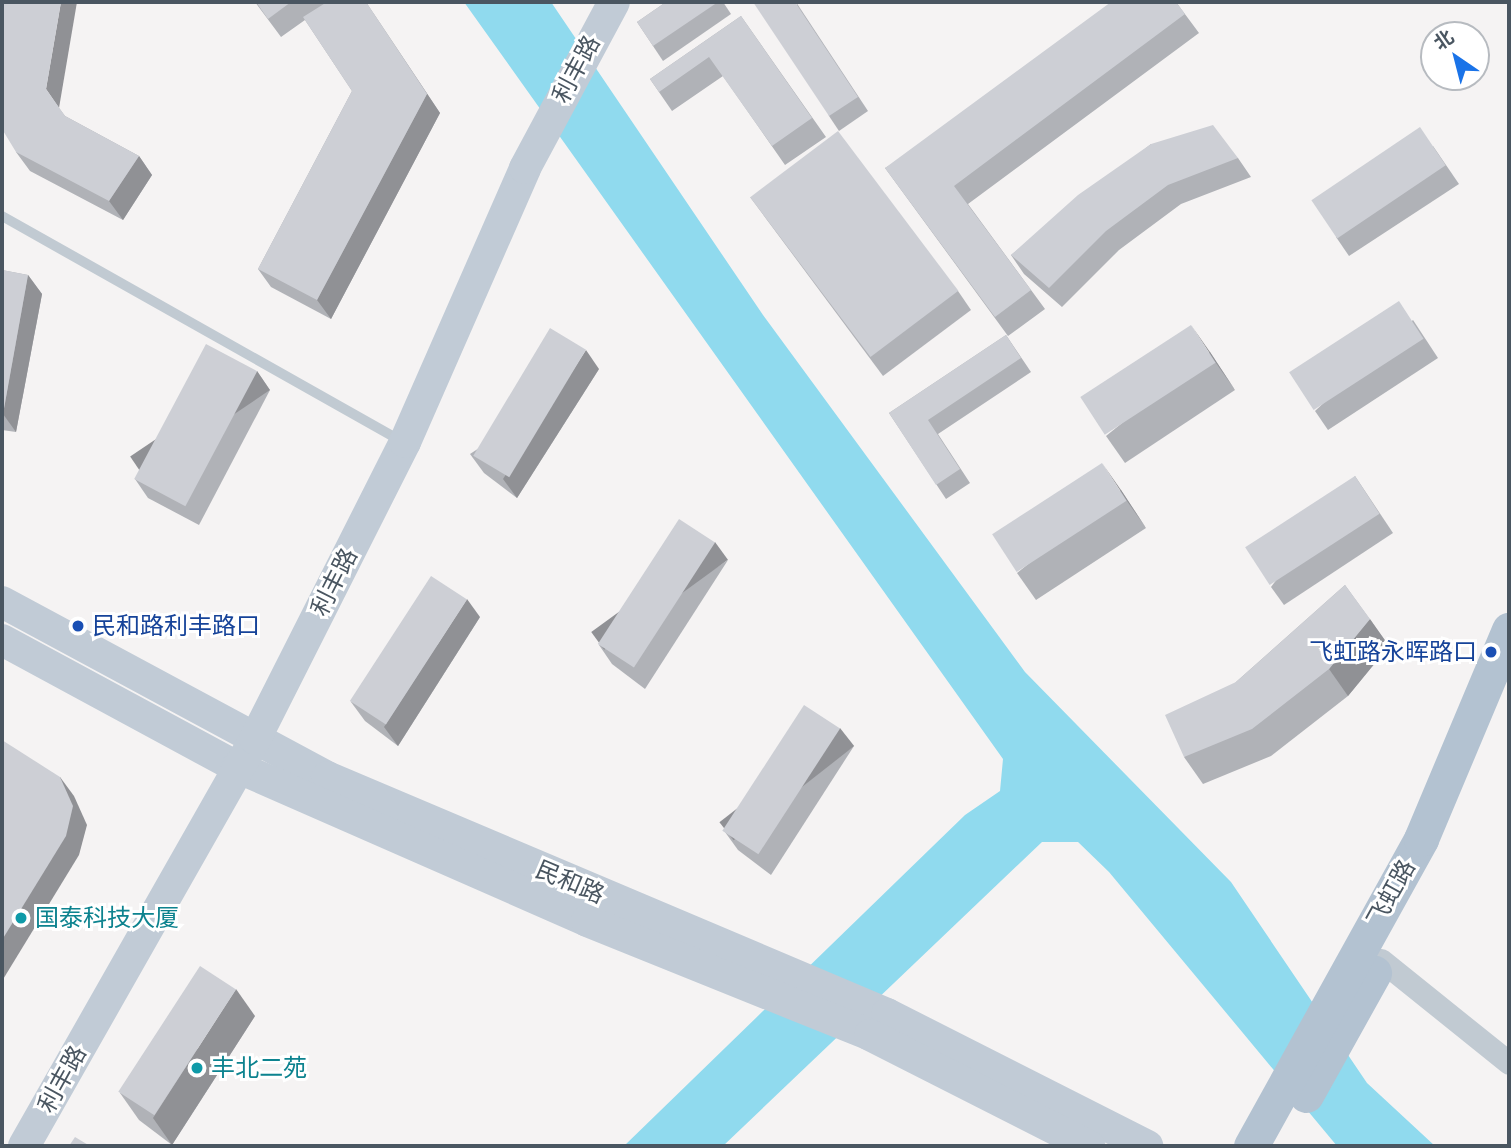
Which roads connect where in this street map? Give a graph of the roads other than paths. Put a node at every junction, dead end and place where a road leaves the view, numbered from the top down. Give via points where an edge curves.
1 (614, 2) edge
2 (2, 216) edge
3 (404, 442) junction
4 (2, 602) edge
5 (1509, 630) edge
6 (2, 640) edge
7 (1509, 692) edge
8 (255, 738) junction
9 (237, 767) junction
10 (1381, 960) junction
11 (1335, 1018) junction
12 (1509, 1063) edge
13 (1290, 1099) junction
14 (24, 1146) edge
15 (1089, 1146) edge
16 (1147, 1146) edge
17 (1251, 1146) edge
18 (1274, 1146) edge

1 - 3 main road, 利丰路 via 525,168
2 - 3 lane
3 - 8 main road, 利丰路
4 - 8 main road, 民和路
5 - 11 main road, 飞虹路 via 1421,839
6 - 9 main road, 民和路
7 - 10 main road, 飞虹路 via 1438,854
8 - 9 main road, 利丰路
8 - 16 main road, 民和路 via 340,783 887,1014
9 - 14 main road, 利丰路
9 - 15 main road, 民和路 via 870,1035
10 - 11 main road, 飞虹路
10 - 12 street
11 - 13 main road, 飞虹路
13 - 17 main road, 飞虹路
13 - 18 main road, 飞虹路

